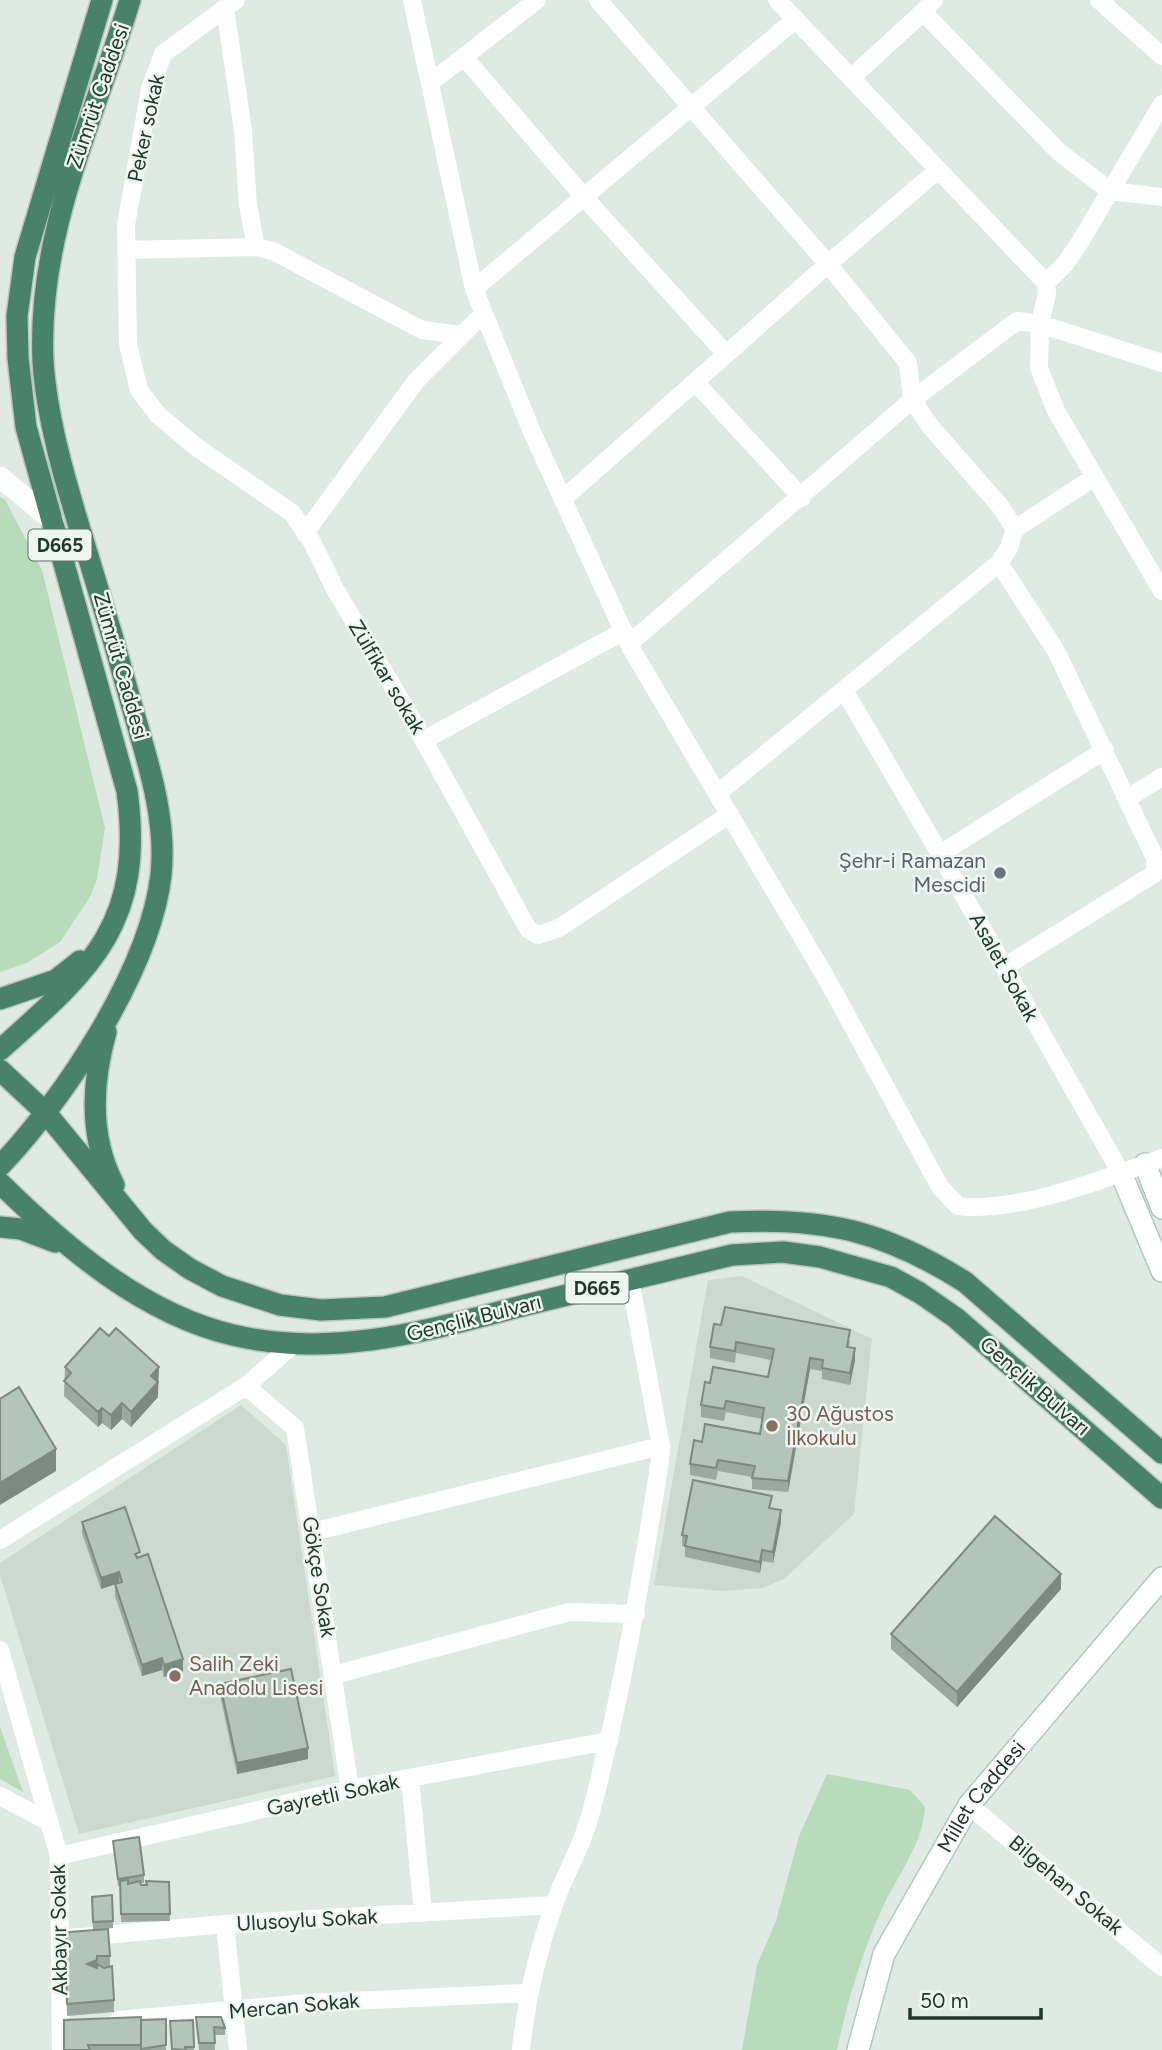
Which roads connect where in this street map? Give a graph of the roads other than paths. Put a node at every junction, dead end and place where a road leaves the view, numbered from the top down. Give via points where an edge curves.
1 (102, 0) edge
2 (130, 0) edge
3 (412, 0) edge
4 (537, 0) edge
5 (598, 0) edge
6 (777, 0) edge
7 (1098, 0) edge
8 (230, 4) edge
9 (929, 6) edge
10 (796, 19) junction
11 (1162, 56) edge
12 (464, 57) junction
13 (851, 78) junction
14 (430, 83) junction
15 (1162, 104) edge
16 (690, 106) junction
17 (938, 170) junction
18 (1110, 191) junction
19 (583, 196) junction
20 (1162, 197) edge
21 (256, 247) junction
22 (125, 250) junction
23 (828, 264) junction
24 (1046, 283) junction
25 (474, 289) junction
26 (483, 314) junction
27 (1040, 324) junction
28 (461, 335) junction
29 (726, 354) junction
30 (1162, 363) edge
31 (695, 382) junction
32 (912, 400) junction
33 (0, 477) edge
34 (1093, 478) junction
35 (802, 498) junction
36 (563, 499) junction
37 (53, 521) junction
38 (1015, 529) junction
39 (305, 533) junction
40 (999, 564) junction
41 (1162, 591) edge
42 (627, 637) junction
43 (844, 690) junction
44 (424, 740) junction
45 (1105, 750) junction
46 (1162, 777) edge
47 (718, 793) junction
48 (1128, 798) junction
49 (730, 814) junction
50 (940, 854) junction
51 (116, 916) junction
52 (1004, 967) junction
53 (0, 999) edge
54 (115, 1002) junction
55 (0, 1050) edge
56 (0, 1070) edge
57 (46, 1113) junction
58 (1153, 1161) edge
59 (0, 1166) edge
60 (1121, 1173) junction
61 (0, 1184) edge
62 (1162, 1208) edge
63 (0, 1227) edge
64 (143, 1231) junction
65 (76, 1253) junction
66 (1162, 1271) edge
67 (630, 1280) junction
68 (294, 1344) junction
69 (246, 1386) junction
70 (661, 1446) junction
71 (1162, 1453) edge
72 (1162, 1498) edge
73 (312, 1532) junction
74 (0, 1540) edge
75 (1162, 1578) edge
76 (636, 1614) junction
77 (0, 1650) edge
78 (334, 1675) junction
79 (608, 1741) junction
80 (410, 1778) junction
81 (350, 1789) junction
82 (0, 1796) edge
83 (969, 1805) junction
84 (47, 1821) junction
85 (59, 1856) junction
86 (554, 1905) junction
87 (423, 1913) junction
88 (225, 1924) junction
89 (60, 1939) junction
90 (1162, 1967) edge
91 (527, 1993) junction
92 (236, 2010) junction
93 (101, 2020) edge
94 (61, 2050) edge
95 (238, 2050) edge
96 (521, 2050) edge
97 (858, 2050) edge

1 - 37 highway, D665 via 25,257 17,316 26,427
2 - 54 highway, Zümrüt Caddesi / D665 via 60,209 44,284 43,363 63,477 106,611 159,818 161,875 155,903
3 - 14 street
4 - 12 street
5 - 16 street
6 - 10 street
7 - 11 street
8 - 21 street
8 - 22 street, Peker sokak via 163,54 150,89
9 - 13 street
9 - 18 street via 1059,152
10 - 13 street
10 - 16 street
12 - 14 street
12 - 19 street
13 - 17 street
14 - 25 street
15 - 18 street
16 - 19 street
16 - 23 street
17 - 23 street
17 - 24 street
18 - 20 street
18 - 24 street via 1065,264
19 - 25 street
19 - 29 street
21 - 22 street
21 - 28 street via 273,251 422,330
22 - 39 street, Zülfikar sokak via 128,344 139,390 158,415 195,446 292,513
23 - 29 street
23 - 32 street via 908,363
24 - 27 street
25 - 26 street
26 - 28 street
26 - 36 street
27 - 30 street
27 - 32 street via 1017,321
27 - 34 street via 1039,368 1056,411
28 - 39 street via 416,381
29 - 31 street
31 - 35 street
31 - 36 street
32 - 35 street
32 - 38 street
33 - 37 main road
34 - 38 street
34 - 41 street
35 - 42 street
36 - 42 street
37 - 51 highway, D665 via 127,791 132,844
38 - 40 street
39 - 44 street, Zülfikar sokak
40 - 43 street
40 - 45 street via 1056,651
42 - 44 street
42 - 47 street
43 - 47 street
43 - 50 street, Asalet Sokak
44 - 49 street, Zülfikar sokak via 528,929 538,935 559,928
45 - 48 street
45 - 50 street
46 - 48 street
47 - 49 street
48 - 52 street via 1156,860 1154,874
49 - 60 street via 940,1187 958,1206 982,1209
50 - 52 street, Asalet Sokak
51 - 53 highway via 90,952 66,973 41,987
51 - 55 highway, D665 via 84,972
52 - 60 street, Asalet Sokak
54 - 57 highway, Zümrüt Caddesi
54 - 64 highway via 95,1082 98,1134 112,1180
56 - 57 highway, Gençlik Bulvarı
57 - 59 highway, Zümrüt Caddesi
57 - 64 highway, Gençlik Bulvarı
58 - 60 street
58 - 62 main road
60 - 66 main road
61 - 65 highway, Gençlik Bulvarı / D665
63 - 65 highway via 41,1235
64 - 71 highway, Gençlik Bulvarı / D665 via 190,1269 250,1296 280,1305 354,1310 385,1307 730,1222 780,1219 832,1225 887,1240 965,1282
65 - 68 highway, Gençlik Bulvarı / D665 via 193,1322 232,1335
67 - 68 highway, Gençlik Bulvarı / D665 via 397,1338
67 - 70 street
67 - 72 highway, Gençlik Bulvarı / D665 via 733,1255 783,1252 856,1265 891,1277 956,1318
68 - 69 street
69 - 73 street, Gökçe Sokak via 295,1428
69 - 74 street
70 - 73 street
70 - 76 street
73 - 78 street, Gökçe Sokak
75 - 83 main road, Millet Caddesi
76 - 78 street via 569,1612
76 - 79 street
77 - 84 street, Akbayır Sokak
78 - 81 street, Gökçe Sokak
79 - 80 street, Gayretli Sokak
79 - 86 street via 589,1821
80 - 81 street, Gayretli Sokak
80 - 87 street
81 - 85 street, Gayretli Sokak
82 - 84 street
83 - 90 street, Bilgehan Sokak
83 - 97 main road, Millet Caddesi via 884,1954
84 - 85 street, Akbayır Sokak
85 - 89 street, Akbayır Sokak
86 - 87 street, Ulusoylu Sokak
86 - 91 street
87 - 88 street, Ulusoylu Sokak
88 - 89 street, Ulusoylu Sokak
88 - 92 street
89 - 94 street, Akbayır Sokak via 68,2022
91 - 92 street, Mercan Sokak
91 - 96 street
92 - 93 street, Mercan Sokak
92 - 95 street

